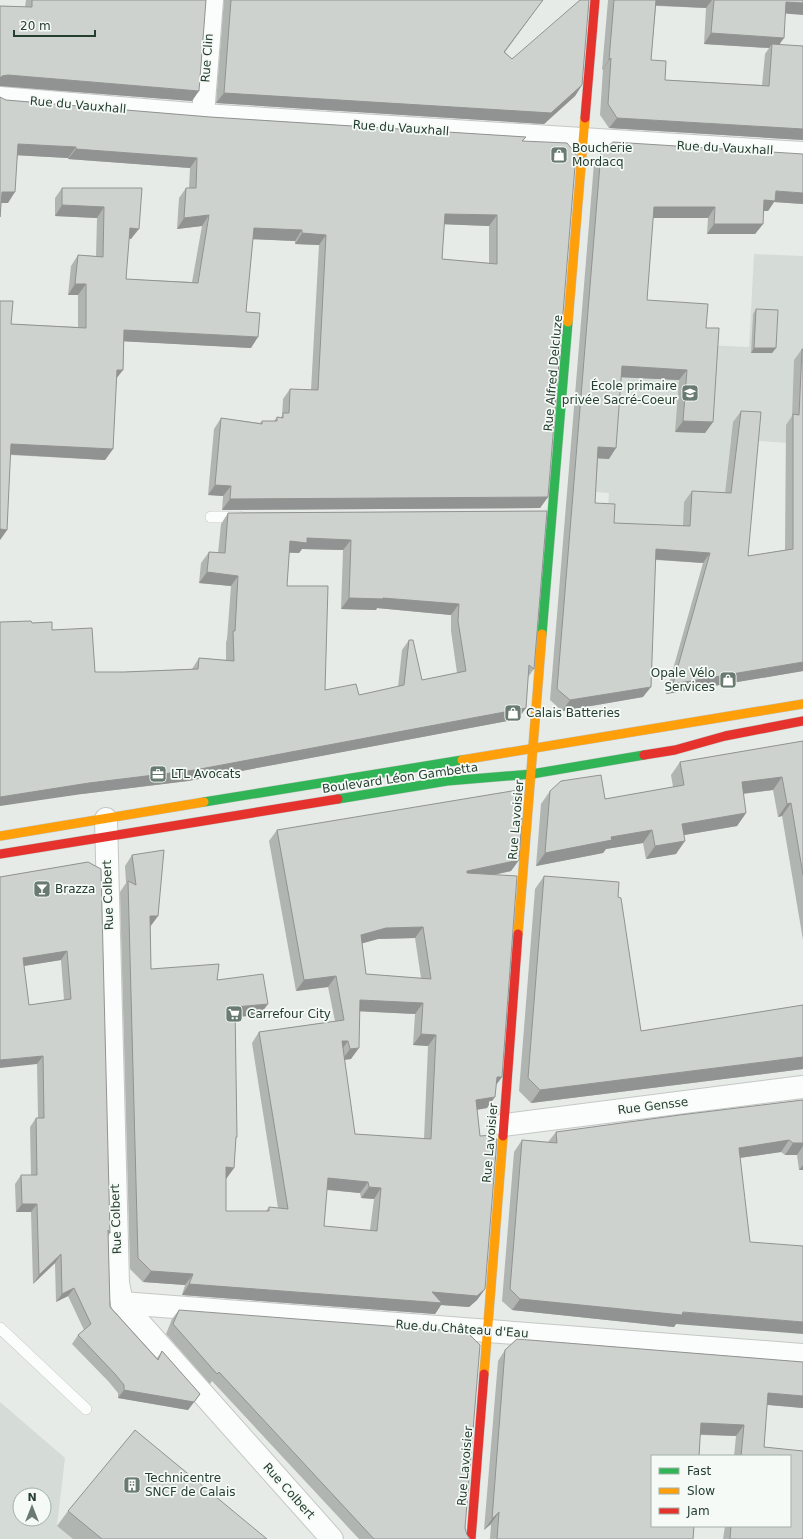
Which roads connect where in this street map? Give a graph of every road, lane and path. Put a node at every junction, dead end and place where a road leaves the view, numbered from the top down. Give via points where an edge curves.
1 (212, 0) edge
2 (596, 0) edge
3 (0, 98) edge
4 (203, 115) junction
5 (584, 140) junction
6 (803, 152) edge
7 (210, 517) dead end
8 (250, 517) edge
9 (803, 704) edge
10 (803, 721) edge
11 (534, 748) junction
12 (532, 774) junction
13 (106, 827) junction
14 (0, 836) edge
15 (0, 854) edge
16 (803, 1087) edge
17 (504, 1125) junction
18 (122, 1303) junction
19 (0, 1328) edge
20 (488, 1330) junction
21 (803, 1355) edge
22 (86, 1409) dead end
23 (332, 1539) edge
24 (471, 1539) edge

1 - 4 street, Rue Clin
2 - 5 main road, Rue Alfred Delcluze
3 - 4 street, Rue du Vauxhall
4 - 5 street, Rue du Vauxhall
5 - 6 street, Rue du Vauxhall
5 - 11 main road, Rue Alfred Delcluze via 549,515
7 - 8 lane
9 - 11 main road, Boulevard Léon Gambetta
10 - 12 main road, Boulevard Léon Gambetta via 725,736 675,750
11 - 12 main road, Rue Lavoisier
11 - 13 main road, Boulevard Léon Gambetta
12 - 13 main road, Boulevard Léon Gambetta via 448,781
12 - 17 main road, Rue Lavoisier
13 - 14 main road, Boulevard Léon Gambetta
13 - 15 main road, Boulevard Léon Gambetta
13 - 18 street, Rue Colbert via 118,1283
16 - 17 street, Rue Gensse
17 - 20 main road, Rue Lavoisier
18 - 20 street, Rue du Château d'Eau
18 - 23 street, Rue Colbert
19 - 22 lane
20 - 21 street, Rue du Château d'Eau
20 - 24 main road, Rue Lavoisier

